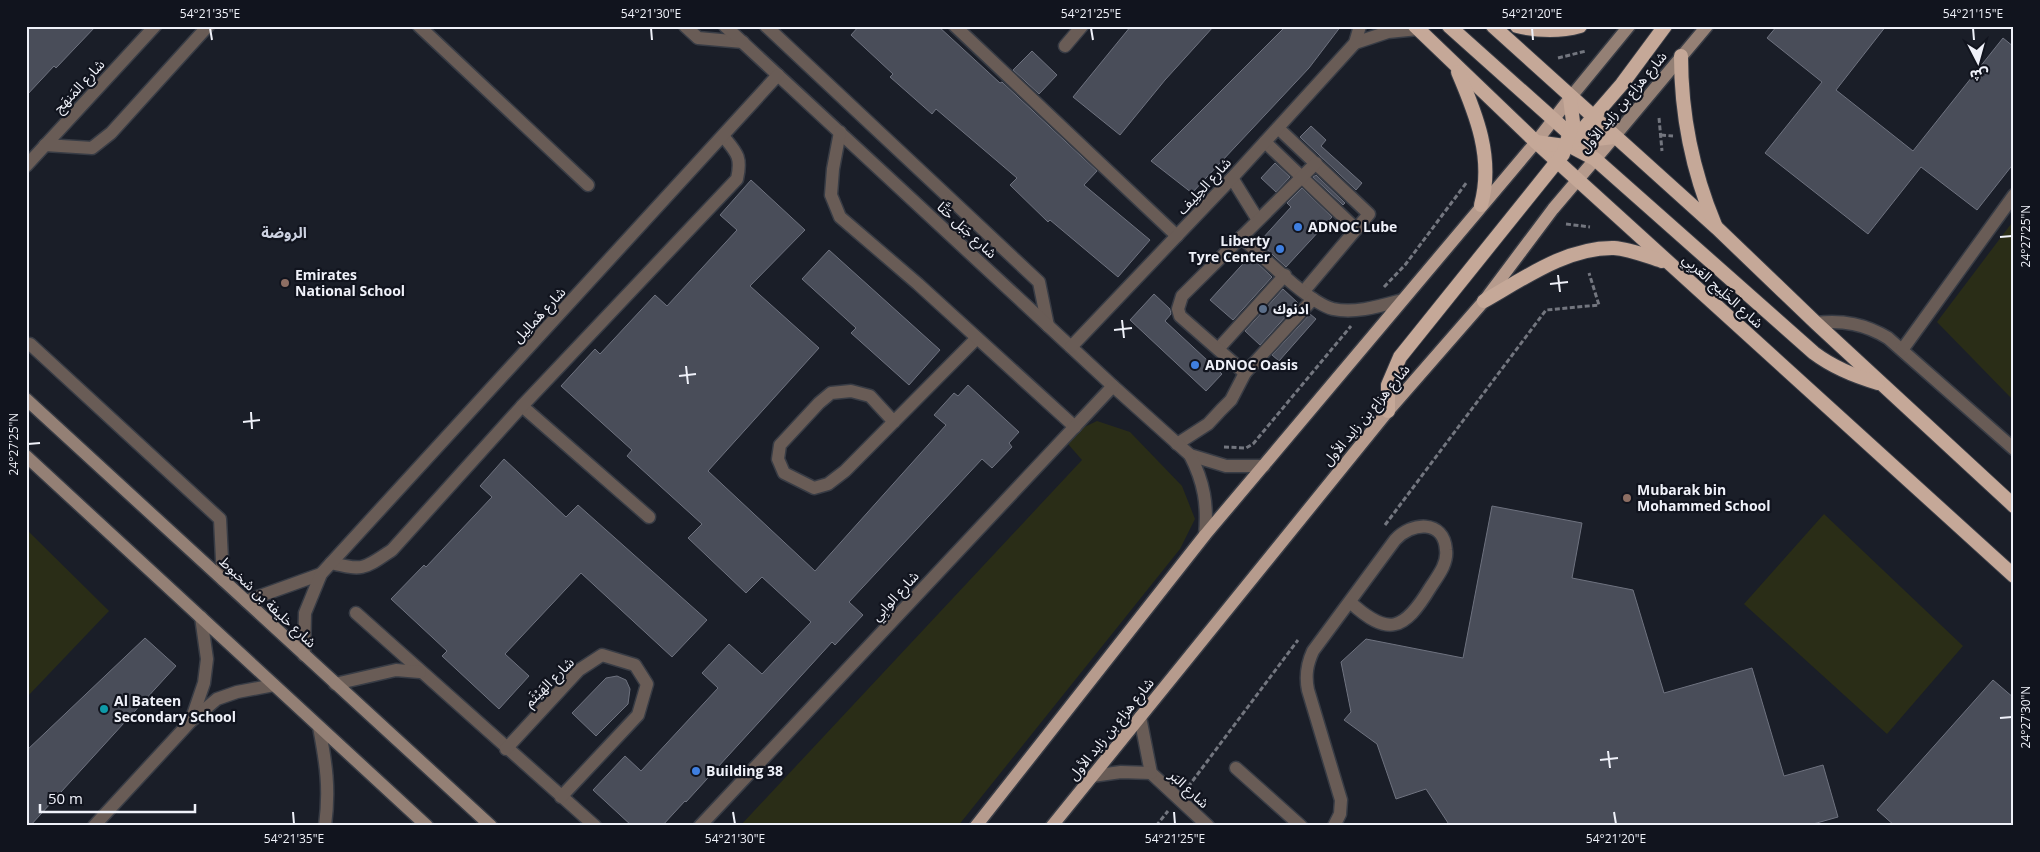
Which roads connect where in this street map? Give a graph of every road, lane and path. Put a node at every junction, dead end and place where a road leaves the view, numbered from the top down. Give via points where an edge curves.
1 (155, 26) edge
2 (208, 26) edge
3 (419, 26) edge
4 (685, 26) edge
5 (725, 26) edge
6 (766, 26) edge
7 (955, 26) edge
8 (1082, 26) edge
9 (1360, 26) edge
10 (1449, 26) edge
11 (1493, 26) edge
12 (1517, 26) edge
13 (1580, 26) edge
14 (1629, 26) edge
15 (1665, 26) edge
16 (1707, 26) edge
17 (1416, 28) edge
18 (742, 42) junction
19 (1355, 42) junction
20 (1065, 46) dead end
21 (1576, 47) dead end
22 (1586, 51) dead end
23 (1576, 53) junction
24 (1681, 56) junction
25 (1558, 58) dead end
26 (1455, 66) junction
27 (778, 75) junction
28 (1570, 98) junction
29 (1593, 118) junction
30 (1659, 118) dead end
31 (1554, 120) junction
32 (1278, 128) junction
33 (840, 132) junction
34 (723, 136) junction
35 (1661, 136) junction
36 (1673, 136) dead end
37 (1614, 137) junction
38 (1571, 141) junction
39 (1265, 142) junction
40 (1536, 142) junction
41 (45, 146) junction
42 (1662, 150) dead end
43 (1595, 159) junction
44 (1558, 162) junction
45 (1316, 163) junction
46 (26, 166) edge
47 (1232, 178) junction
48 (1303, 178) junction
49 (1578, 180) junction
50 (588, 185) dead end
51 (2014, 195) edge
52 (1481, 205) junction
53 (1258, 220) junction
54 (1566, 224) dead end
55 (1578, 225) junction
56 (1590, 227) dead end
57 (1717, 228) junction
58 (1356, 229) junction
59 (1578, 232) dead end
60 (1177, 236) junction
61 (1241, 237) junction
62 (1666, 262) junction
63 (1285, 275) junction
64 (1308, 295) junction
65 (1402, 300) junction
66 (1484, 301) junction
67 (1816, 323) junction
68 (1048, 326) junction
69 (977, 338) junction
70 (26, 345) edge
71 (1071, 347) junction
72 (1218, 349) junction
73 (1902, 350) junction
74 (1245, 373) junction
75 (1881, 383) junction
76 (1113, 386) junction
77 (26, 398) edge
78 (522, 406) junction
79 (1388, 411) junction
80 (894, 422) junction
81 (1075, 427) junction
82 (1178, 444) junction
83 (2013, 447) edge
84 (1190, 455) junction
85 (26, 456) edge
86 (1264, 466) junction
87 (2014, 506) edge
88 (649, 517) dead end
89 (1205, 535) junction
90 (331, 563) junction
91 (321, 574) junction
92 (2014, 576) edge
93 (223, 580) junction
94 (246, 601) junction
95 (1350, 602) junction
96 (356, 613) dead end
97 (201, 617) junction
98 (304, 655) junction
99 (420, 672) junction
100 (336, 684) junction
101 (274, 685) junction
102 (1140, 717) junction
103 (191, 721) junction
104 (319, 727) junction
105 (506, 749) junction
106 (1236, 768) dead end
107 (1151, 773) junction
108 (1092, 776) junction
109 (561, 797) junction
110 (94, 826) edge
111 (325, 826) edge
112 (427, 826) edge
113 (491, 826) edge
114 (595, 826) edge
115 (700, 826) edge
116 (976, 826) edge
117 (1052, 826) edge
118 (1208, 826) edge
119 (1301, 826) edge
120 (1334, 826) edge

1 - 41 street, شارع المَنهَج
2 - 41 street via 111,133 92,148
3 - 50 street
4 - 18 street via 698,38
5 - 18 street, شارع جَبَل حَتَّا
6 - 68 street via 1039,282
7 - 60 street
8 - 20 street
9 - 19 street, شارع الحِلِيف
10 - 31 highway
11 - 28 highway
12 - 13 highway via 1556,30
14 - 28 main road
15 - 29 highway
16 - 24 main road, شارع هزاع بن زايد الأول
17 - 19 street
17 - 26 highway, شارع الخَلِيج العَربِي
18 - 27 street, شارع جَبَل حَتَّا
19 - 32 street, شارع الحِلِيف
21 - 23 path
22 - 23 path
23 - 25 path
24 - 37 main road, شارع هزاع بن زايد الأول
24 - 57 highway via 1688,142 1698,182
26 - 40 highway, شارع الخَلِيج العَربِي
26 - 52 highway via 1484,142 1487,174
27 - 33 street, شارع جَبَل حَتَّا
27 - 34 street, شارع هَمالِيل
28 - 29 highway
28 - 31 main road
28 - 38 highway
29 - 37 highway
29 - 38 highway
30 - 35 path
31 - 38 highway
31 - 40 main road
32 - 39 street, شارع الحِلِيف
32 - 45 street
33 - 68 street, شارع جَبَل حَتَّا
33 - 69 street via 831,195 840,217
34 - 78 street via 738,154 737,180
34 - 90 street, شارع هَمالِيل
35 - 36 path
35 - 42 path
37 - 38 highway
37 - 43 main road, شارع هزاع بن زايد الأول
37 - 57 highway
38 - 40 highway
38 - 43 highway
38 - 44 highway
38 - 49 highway via 1571,158
39 - 47 street, شارع الحِلِيف
39 - 48 street
40 - 44 highway, شارع الخَلِيج العَربِي
40 - 52 main road
41 - 46 street, شارع المَنهَج
43 - 49 main road, شارع هزاع بن زايد الأول
43 - 75 highway via 1814,353 1831,366
44 - 49 highway, شارع الخَلِيج العَربِي
44 - 79 highway via 1400,357 1388,385
45 - 48 street
45 - 58 street via 1369,214
47 - 53 street
47 - 60 street, شارع الحِلِيف
48 - 53 street
48 - 58 street
49 - 62 highway, شارع الخَلِيج العَربِي
49 - 66 main road, شارع هزاع بن زايد الأول
51 - 73 street
52 - 65 main road
53 - 61 street
54 - 55 path
55 - 56 path
55 - 59 path
57 - 67 highway
58 - 64 street
60 - 71 street, شارع الحِلِيف
61 - 63 street
61 - 72 street via 1182,296 1178,309 1180,316
62 - 66 highway via 1629,250 1599,249 1565,258
62 - 92 highway, شارع الخَلِيج العَربِي
63 - 64 street
63 - 72 street
64 - 65 street via 1332,309 1351,310
64 - 74 street
65 - 86 main road
66 - 79 main road, شارع هزاع بن زايد الأول
67 - 73 street via 1841,321 1866,326
67 - 75 highway
68 - 71 street, شارع جَبَل حَتَّا
69 - 80 street
69 - 81 street
70 - 93 street via 30,344 220,519
71 - 76 street, شارع جَبَل حَتَّا
72 - 74 street
73 - 83 street
74 - 82 street via 1230,400 1208,424
75 - 87 highway
76 - 81 street, شارع الوابِي
76 - 82 street, شارع جَبَل حَتَّا
77 - 93 main road, شارع خليفة بن شخبوط
78 - 88 street
78 - 90 street via 392,550 371,564 355,569
79 - 102 main road, شارع هزاع بن زايد الأول
80 - 80 street via 870,396 851,392 831,394 780,445 778,459 784,473 797,481 814,488 828,484
81 - 115 street, شارع الوابِي
82 - 84 street, شارع جَبَل حَتَّا
84 - 86 street, شارع جَبَل حَتَّا via 1226,466
84 - 89 street, شارع جَبَل حَتَّا via 1200,474 1205,494
85 - 97 main road
86 - 89 main road
89 - 116 main road
90 - 91 street, شارع هَمالِيل
91 - 94 street, شارع هَمالِيل
91 - 98 street, شارع هَمالِيل via 305,613
93 - 94 main road, شارع خليفة بن شخبوط
94 - 98 main road, شارع خليفة بن شخبوط
95 - 95 street via 1366,617 1383,624 1409,618 1416,612 1446,559 1445,542 1440,534 1424,526 1407,529 1395,540
95 - 120 street via 1313,650 1306,673 1340,800 1340,814
96 - 99 street
97 - 101 main road
97 - 103 street via 207,659 204,683
98 - 100 main road, شارع خليفة بن شخبوط
99 - 100 street via 396,670
99 - 105 street
100 - 113 main road, شارع خليفة بن شخبوط
101 - 103 street via 217,699
101 - 104 main road
102 - 107 street, شارع البَر
102 - 108 main road, شارع هزاع بن زايد الأول
103 - 110 street
104 - 111 street via 328,771
104 - 112 main road
105 - 109 street
105 - 109 street, شارع الهَيْثَم via 579,670 602,655 635,665 647,684 638,715
106 - 119 street
107 - 108 street, شارع البَر via 1121,772
107 - 118 street, شارع البَر
108 - 117 main road, شارع هزاع بن زايد الأول
109 - 114 street

